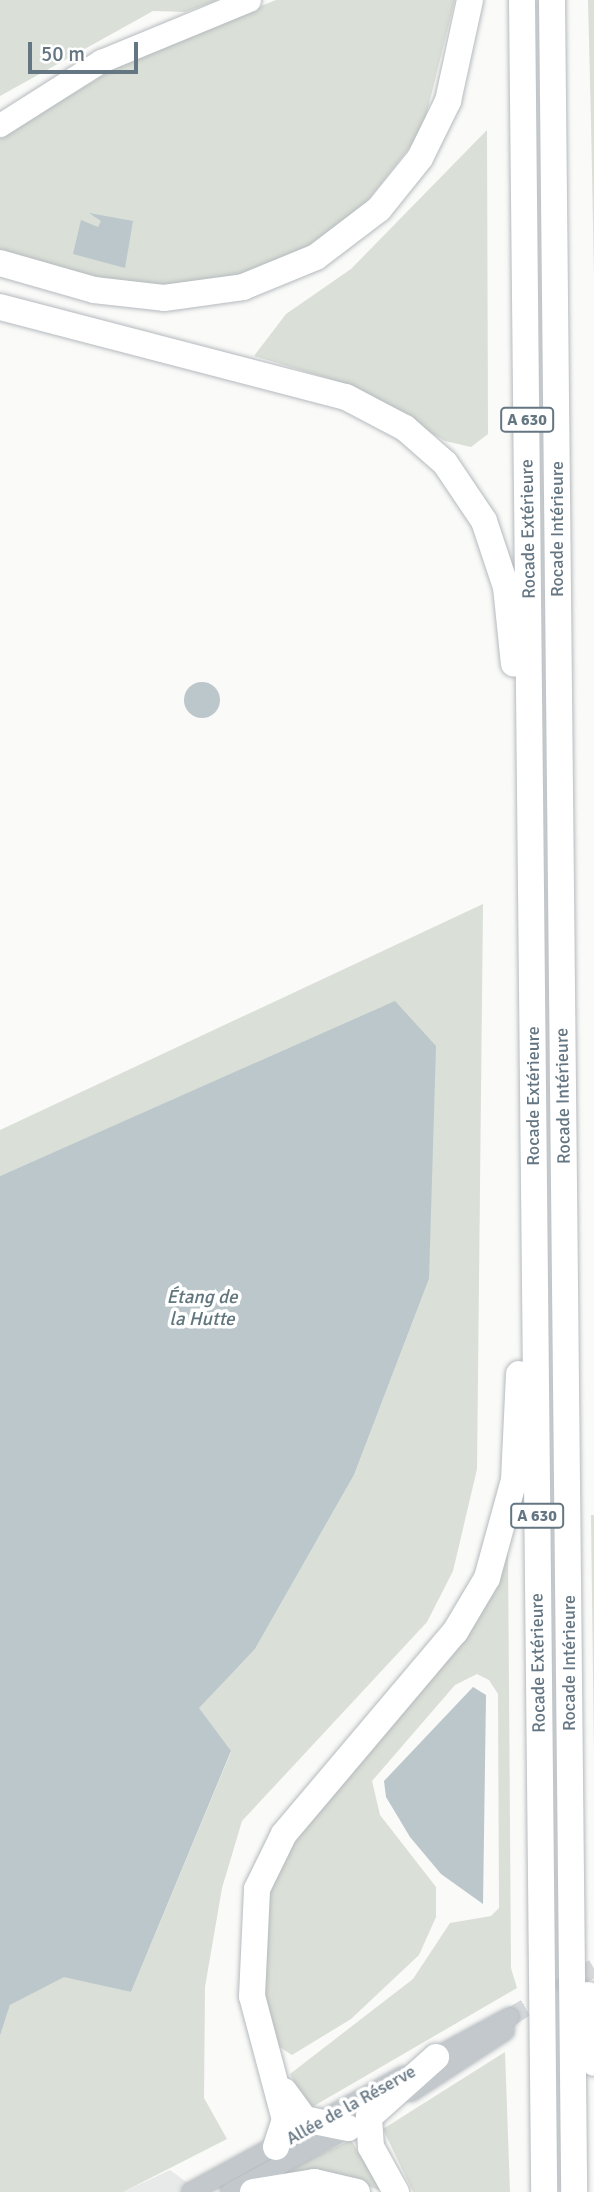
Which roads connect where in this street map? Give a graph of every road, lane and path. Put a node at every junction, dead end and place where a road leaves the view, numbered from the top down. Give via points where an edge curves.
1 (250, 0) edge
2 (470, 0) edge
3 (522, 0) edge
4 (552, 0) edge
5 (558, 0) edge
6 (553, 79) junction
7 (0, 125) edge
8 (0, 263) edge
9 (0, 307) edge
10 (531, 840) junction
11 (533, 1100) junction
12 (571, 1915) junction
13 (436, 2057) junction
14 (594, 2063) edge
15 (274, 2075) junction
16 (358, 2122) junction
17 (316, 2124) junction
18 (276, 2147) junction
19 (191, 2192) edge
20 (230, 2192) edge
21 (253, 2192) edge
22 (357, 2192) edge
23 (396, 2192) edge
24 (544, 2192) edge
25 (574, 2192) edge

1 - 7 main road via 101,61
2 - 8 highway via 448,102 420,158 379,209 316,257 243,287 164,298 94,290
3 - 10 highway, Rocade Extérieure / A 630
4 - 6 highway, Rocade Intérieure / A 630
5 - 6 highway
6 - 12 highway, Rocade Intérieure / A 630
9 - 10 highway via 346,397 405,428 445,463 484,521 503,576
10 - 11 highway, Rocade Extérieure / A 630
11 - 15 highway via 514,1480 505,1527 487,1578 456,1632 270,1857 257,1889 250,1953 253,1996
11 - 24 highway, Rocade Extérieure / A 630
12 - 14 highway via 588,1947
12 - 25 highway, Rocade Intérieure / A 630
13 - 16 highway
13 - 16 street, Allée de la Réserve via 510,2022
13 - 17 street, Allée de la Réserve
15 - 17 highway via 298,2113
15 - 18 highway via 285,2120
16 - 17 highway
16 - 20 street, Allée de la Réserve
16 - 23 highway
17 - 18 street, Allée de la Réserve
18 - 19 street, Allée de la Réserve
21 - 22 highway via 314,2182

